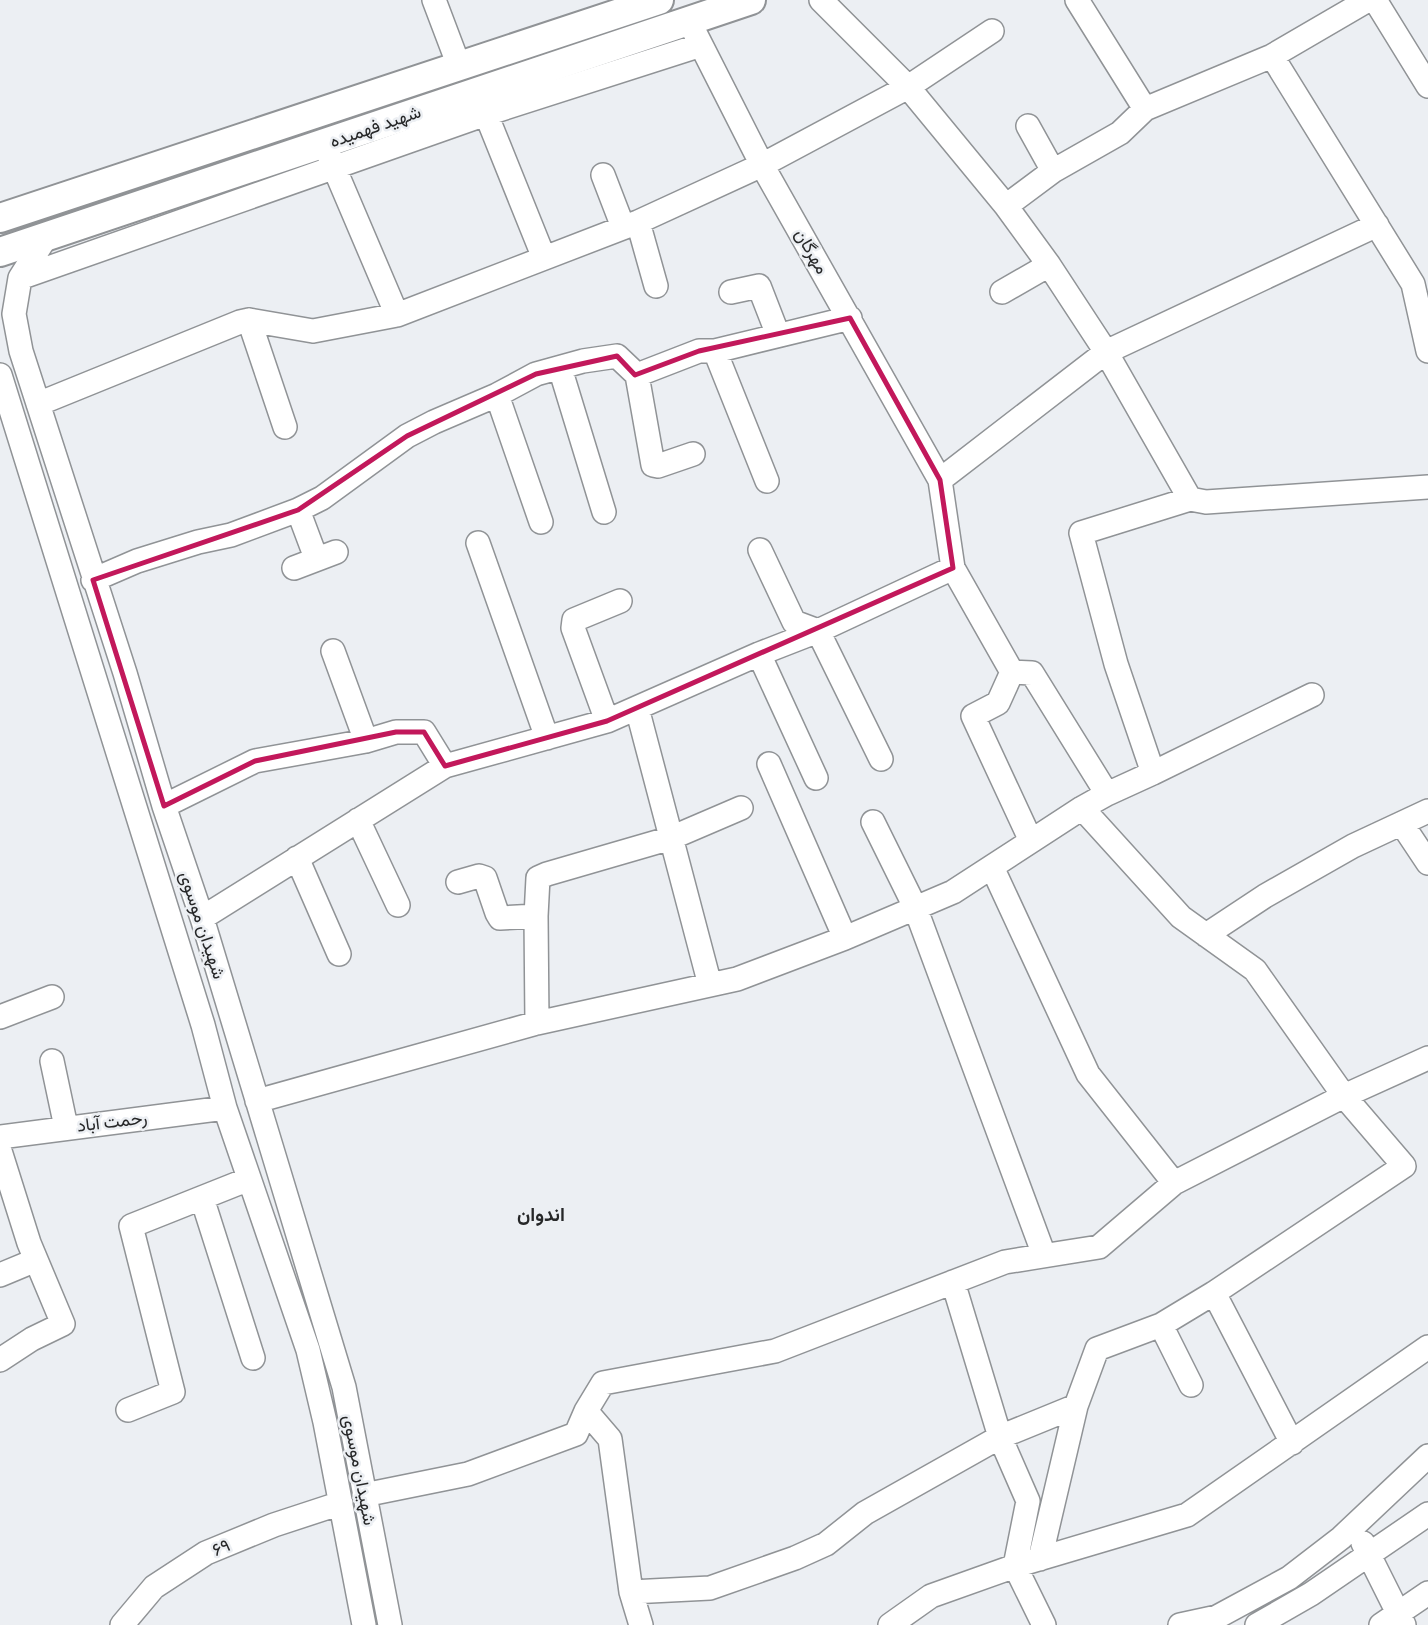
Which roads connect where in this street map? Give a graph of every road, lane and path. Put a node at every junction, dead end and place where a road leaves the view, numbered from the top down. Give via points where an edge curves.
1 (434, 0) edge
2 (659, 0) edge
3 (751, 0) edge
4 (821, 0) edge
5 (1077, 0) edge
6 (1368, 0) edge
7 (1374, 0) edge
8 (992, 31) dead end
9 (558, 33) junction
10 (695, 33) junction
11 (515, 47) junction
12 (1272, 56) junction
13 (568, 61) junction
14 (459, 66) junction
15 (526, 75) junction
16 (1428, 86) edge
17 (908, 87) junction
18 (1145, 109) junction
19 (486, 114) junction
20 (1028, 126) dead end
21 (329, 155) junction
22 (762, 165) junction
23 (1053, 171) junction
24 (603, 175) dead end
25 (1006, 206) junction
26 (0, 218) edge
27 (631, 225) junction
28 (1377, 225) junction
29 (46, 237) junction
30 (0, 252) edge
31 (544, 258) junction
32 (1049, 265) junction
33 (1420, 282) edge
34 (656, 286) dead end
35 (12, 291) edge
36 (731, 292) dead end
37 (1002, 292) dead end
38 (397, 314) junction
39 (850, 318) junction
40 (249, 320) junction
41 (778, 335) junction
42 (715, 351) junction
43 (1428, 351) edge
44 (1106, 352) junction
45 (560, 368) junction
46 (0, 375) edge
47 (637, 375) junction
48 (497, 395) junction
49 (38, 404) junction
50 (285, 428) dead end
51 (693, 454) dead end
52 (940, 480) junction
53 (767, 481) dead end
54 (1428, 487) edge
55 (1190, 499) junction
56 (298, 510) junction
57 (604, 512) dead end
58 (541, 522) dead end
59 (478, 543) dead end
60 (760, 550) dead end
61 (953, 568) junction
62 (294, 569) dead end
63 (93, 580) junction
64 (620, 601) dead end
65 (818, 631) junction
66 (333, 651) dead end
67 (759, 654) junction
68 (1012, 672) junction
69 (1312, 695) dead end
70 (637, 708) junction
71 (607, 721) junction
72 (547, 738) junction
73 (366, 741) junction
74 (881, 759) dead end
75 (769, 765) dead end
76 (445, 766) junction
77 (1153, 773) junction
78 (816, 778) dead end
79 (1107, 794) junction
80 (164, 806) junction
81 (741, 808) dead end
82 (1083, 808) junction
83 (1428, 811) edge
84 (358, 820) junction
85 (873, 822) dead end
86 (1402, 824) junction
87 (671, 838) junction
88 (1031, 841) junction
89 (297, 858) junction
90 (1428, 863) edge
91 (992, 867) junction
92 (458, 882) dead end
93 (398, 905) dead end
94 (915, 906) junction
95 (536, 916) junction
96 (202, 918) junction
97 (1206, 935) junction
98 (845, 938) junction
99 (339, 954) dead end
100 (710, 985) junction
101 (52, 998) dead end
102 (0, 1017) edge
103 (537, 1023) junction
104 (1428, 1058) edge
105 (52, 1061) dead end
106 (1344, 1096) junction
107 (257, 1101) junction
108 (225, 1108) junction
109 (66, 1127) junction
110 (0, 1137) edge
111 (0, 1151) edge
112 (249, 1179) junction
113 (1174, 1183) junction
114 (202, 1198) junction
115 (1044, 1255) junction
116 (36, 1260) junction
117 (0, 1275) edge
118 (953, 1282) junction
119 (1214, 1293) junction
120 (1161, 1325) junction
121 (1428, 1347) edge
122 (253, 1358) dead end
123 (0, 1360) edge
124 (1191, 1385) dead end
125 (1076, 1406) junction
126 (128, 1410) dead end
127 (586, 1411) junction
128 (1000, 1437) junction
129 (1292, 1443) junction
130 (1428, 1456) edge
131 (364, 1495) junction
132 (341, 1503) junction
133 (1428, 1514) edge
134 (1355, 1525) junction
135 (1368, 1555) junction
136 (1040, 1559) junction
137 (1015, 1566) junction
138 (631, 1591) junction
139 (1428, 1593) edge
140 (1394, 1621) edge
141 (122, 1625) edge
142 (364, 1625) edge
143 (390, 1625) edge
144 (641, 1625) edge
145 (890, 1625) edge
146 (1044, 1625) edge
147 (1180, 1625) edge
148 (1257, 1625) edge

1 - 14 street
2 - 9 main road, شهید فهمیده
3 - 10 main road, شهید فهمیده
4 - 17 street
5 - 18 street
6 - 12 street
7 - 16 street
8 - 17 street
9 - 11 main road, شهید فهمیده
9 - 13 main road via 557,49
10 - 13 main road, شهید فهمیده
10 - 19 street
10 - 22 street, مهرگان
11 - 14 main road, شهید فهمیده
11 - 15 main road via 529,58
12 - 18 street
12 - 28 street
13 - 15 main road, شهید فهمیده
14 - 26 main road, شهید فهمیده
15 - 21 main road, شهید فهمیده
17 - 22 street
17 - 25 street
18 - 23 street via 1120,133
19 - 21 street
19 - 31 street
20 - 23 street
21 - 29 main road, شهید فهمیده
21 - 35 street
21 - 38 street
22 - 27 street
22 - 39 street, مهرگان
23 - 25 street
24 - 27 street
25 - 32 street
27 - 31 street
27 - 34 street
28 - 33 street
28 - 44 street
29 - 30 main road, شهید فهمیده
29 - 35 street
31 - 38 street
32 - 37 street
32 - 44 street
33 - 43 street
35 - 49 street, شهیدان موسوی via 21,351
36 - 41 street via 759,286
38 - 40 street via 313,331
39 - 41 street
39 - 52 street, مهرگان
40 - 49 street
40 - 50 street
41 - 42 street
42 - 47 street via 699,351
42 - 53 street
44 - 52 street
44 - 55 street
45 - 47 street via 617,356
45 - 48 street via 536,374
45 - 57 street
46 - 108 street, شهیدان موسوی
47 - 51 street via 653,465
48 - 56 street via 408,436
48 - 58 street
49 - 63 street, شهیدان موسوی
52 - 61 street
54 - 55 street via 1206,502
55 - 77 street via 1081,533 1116,664
56 - 62 street via 326,555
56 - 63 street via 241,532 137,561
59 - 72 street
60 - 65 street via 794,622
61 - 65 street
61 - 68 street
63 - 80 street, شهیدان موسوی
64 - 71 street via 574,620 573,628
65 - 67 street
65 - 74 street
66 - 73 street
67 - 70 street
67 - 78 street
68 - 79 street via 1032,673
68 - 88 street via 998,703 973,716
69 - 77 street
70 - 71 street
70 - 87 street
71 - 72 street
72 - 76 street
73 - 76 street via 396,732 424,732
73 - 80 street via 255,761
75 - 98 street
76 - 84 street
77 - 79 street
79 - 82 street
80 - 96 street, شهیدان موسوی
81 - 87 street
82 - 88 street
82 - 97 street via 1181,917
83 - 86 street
84 - 89 street
84 - 93 street
85 - 94 street
86 - 90 street
86 - 97 street via 1342,852
87 - 95 street via 538,878
87 - 100 street
88 - 91 street
89 - 96 street
89 - 99 street
91 - 94 street via 953,892
91 - 113 street via 1088,1074
92 - 95 street via 485,878 500,918
94 - 98 street
94 - 115 street
95 - 103 street
96 - 107 street, شهیدان موسوی
97 - 106 street via 1255,970
98 - 100 street
100 - 103 street
101 - 102 street
103 - 107 street
104 - 106 street
105 - 109 street
106 - 113 street
106 - 119 street via 1404,1166
107 - 131 street, شهیدان موسوی via 344,1387
108 - 109 street, رحمت آباد
108 - 112 street, شهیدان موسوی
109 - 110 street, رحمت آباد
111 - 116 street
112 - 114 street
112 - 132 street, شهیدان موسوی via 307,1350
113 - 115 street via 1099,1247
114 - 122 street
114 - 126 street via 131,1226 173,1392
115 - 118 street via 1005,1262
116 - 117 street
116 - 123 street via 63,1324
118 - 127 street via 775,1352 603,1383
118 - 128 street
119 - 120 street
119 - 129 street
120 - 124 street
120 - 125 street via 1097,1349
121 - 129 street
125 - 128 street
125 - 136 street
127 - 131 street via 576,1434 468,1474
127 - 138 street via 610,1439
128 - 137 street via 1028,1501
128 - 138 street via 865,1513 826,1544 795,1558 710,1588
129 - 136 street via 1187,1515
130 - 134 street
131 - 143 street, شهیدان موسوی
132 - 141 street, ۶۹ via 206,1553 154,1587
132 - 142 street, شهیدان موسوی
133 - 135 street
134 - 135 street
134 - 147 street via 1289,1578 1217,1618
135 - 140 street
135 - 148 street
136 - 137 street
137 - 145 street via 931,1596
137 - 146 street
138 - 144 street
139 - 140 street

